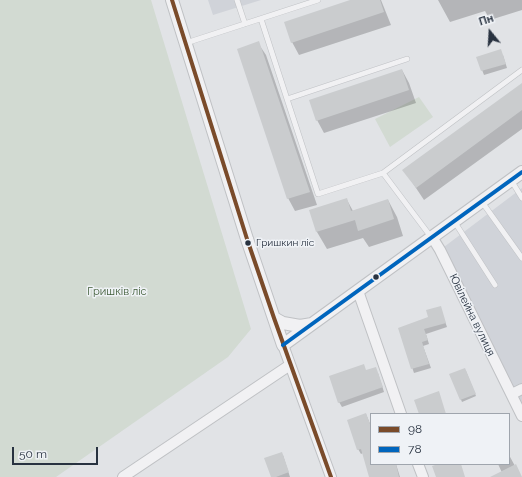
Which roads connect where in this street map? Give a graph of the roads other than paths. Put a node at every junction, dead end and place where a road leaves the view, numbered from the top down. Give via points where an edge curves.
1 (172, 0) edge
2 (237, 0) edge
3 (318, 0) edge
4 (261, 19) junction
5 (245, 24) junction
6 (186, 43) junction
7 (407, 59) dead end
8 (522, 70) edge
9 (287, 99) junction
10 (522, 172) edge
11 (383, 173) junction
12 (511, 180) junction
13 (522, 198) edge
14 (482, 201) junction
15 (454, 221) junction
16 (432, 237) junction
17 (522, 258) edge
18 (495, 285) dead end
19 (358, 291) junction
20 (274, 318) junction
21 (313, 324) junction
22 (284, 345) junction
23 (290, 365) junction
24 (522, 389) edge
25 (512, 394) junction
26 (401, 413) edge
27 (522, 416) edge
28 (418, 465) edge
29 (123, 477) edge
30 (331, 477) edge
31 (423, 477) edge

1 - 6 street
2 - 5 lane
3 - 4 lane
4 - 5 lane
4 - 9 lane
5 - 6 lane
6 - 20 street
7 - 9 lane
8 - 11 lane
9 - 11 lane via 318,194
10 - 12 street
11 - 16 lane
12 - 13 lane
12 - 14 street
14 - 15 street
14 - 17 lane
15 - 16 street
15 - 18 lane
16 - 19 street
16 - 25 street, Ювілейна вулиця
19 - 21 street
19 - 26 street
20 - 21 street via 283,323 300,326
20 - 22 street
21 - 22 street
22 - 23 street
23 - 29 street
23 - 30 street
24 - 25 street
25 - 27 street, Ювілейна вулиця
28 - 31 street

